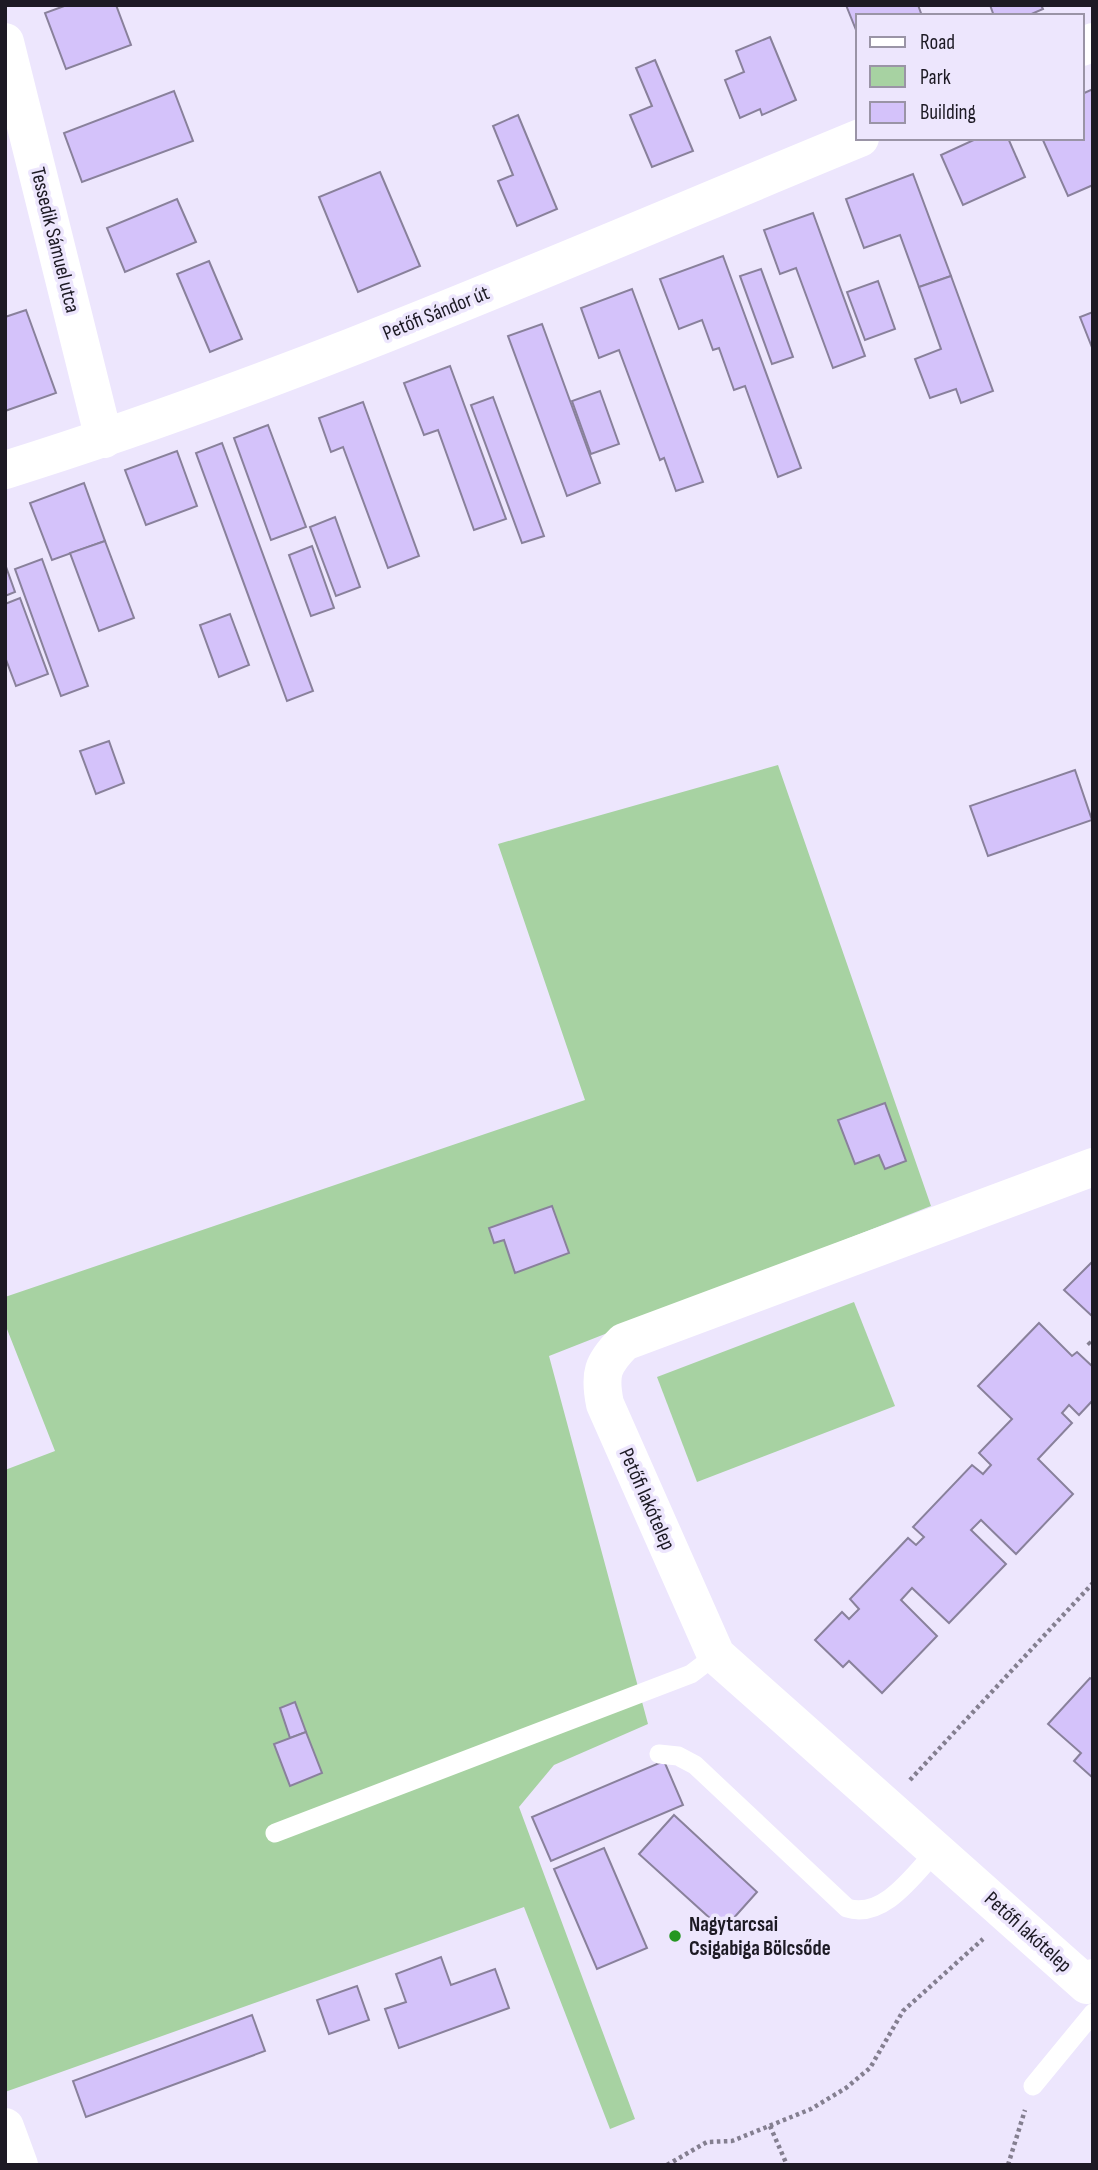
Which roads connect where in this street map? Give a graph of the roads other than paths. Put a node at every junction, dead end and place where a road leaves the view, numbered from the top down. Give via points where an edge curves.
1 (5, 42) edge
2 (856, 140) edge
3 (104, 439) junction
4 (5, 470) edge
5 (1093, 1167) edge
6 (716, 1655) junction
7 (659, 1754) dead end
8 (275, 1832) dead end
9 (937, 1850) junction
10 (1091, 1994) edge
11 (1032, 2086) road end
12 (5, 2127) edge
13 (19, 2165) edge

1 - 3 street, Tessedik Sámuel utca
2 - 3 street, Petőfi Sándor út via 376,338
3 - 4 street, Petőfi Sándor út
5 - 6 street, Petőfi lakótelep via 624,1342 610,1356 602,1371 604,1405
6 - 8 lane via 691,1674
6 - 9 street, Petőfi lakótelep
7 - 9 lane via 678,1756 695,1765 847,1908 859,1912 891,1898
9 - 10 street, Petőfi lakótelep
10 - 11 lane
12 - 13 street

